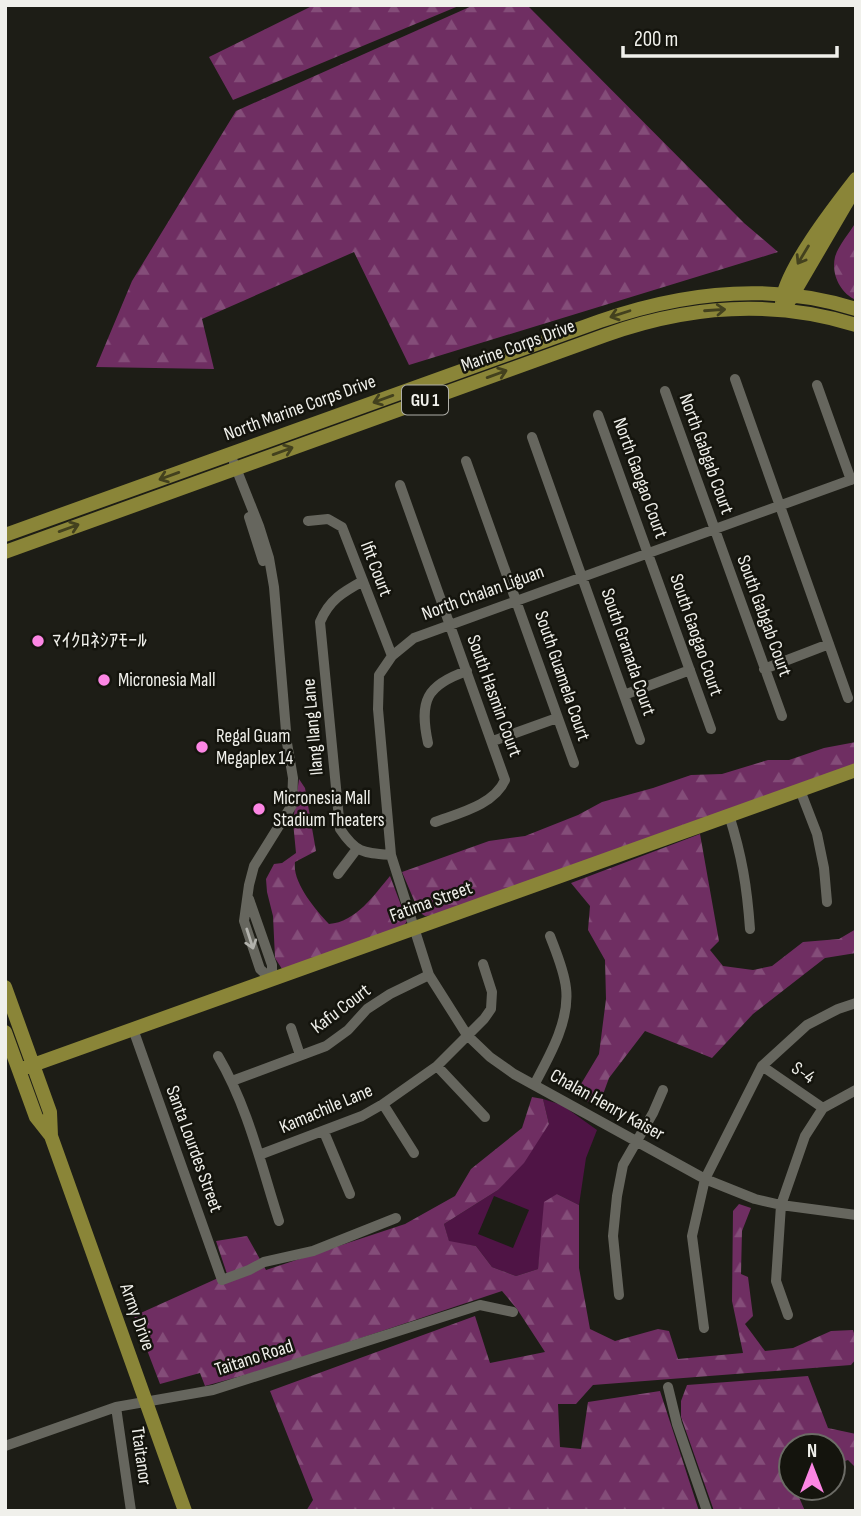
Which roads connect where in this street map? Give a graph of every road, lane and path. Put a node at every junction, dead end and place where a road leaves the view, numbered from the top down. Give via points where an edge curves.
1 (856, 179) edge
2 (856, 185) edge
3 (788, 295) junction
4 (856, 309) edge
5 (782, 310) junction
6 (856, 325) edge
7 (735, 379) dead end
8 (817, 385) dead end
9 (665, 391) dead end
10 (598, 415) dead end
11 (532, 438) dead end
12 (229, 454) junction
13 (466, 461) dead end
14 (234, 469) junction
15 (853, 479) edge
16 (400, 485) dead end
17 (779, 505) junction
18 (308, 521) dead end
19 (714, 529) junction
20 (5, 535) edge
21 (5, 552) edge
22 (648, 552) junction
23 (583, 576) junction
24 (363, 581) junction
25 (516, 599) junction
26 (450, 623) junction
27 (829, 644) junction
28 (392, 656) junction
29 (764, 669) junction
30 (690, 670) junction
31 (467, 671) junction
32 (624, 695) junction
33 (848, 698) dead end
34 (782, 716) dead end
35 (557, 718) junction
36 (711, 729) dead end
37 (640, 740) dead end
38 (492, 741) junction
39 (428, 743) dead end
40 (574, 763) dead end
41 (856, 770) edge
42 (800, 790) junction
43 (729, 815) junction
44 (435, 822) dead end
45 (356, 850) junction
46 (391, 855) junction
47 (338, 874) dead end
48 (827, 902) dead end
49 (413, 929) junction
50 (750, 929) dead end
51 (550, 936) dead end
52 (483, 964) dead end
53 (429, 975) junction
54 (272, 980) junction
55 (5, 987) edge
56 (856, 1003) edge
57 (290, 1028) dead end
58 (133, 1029) junction
59 (467, 1035) junction
60 (6, 1036) edge
61 (300, 1055) junction
62 (218, 1056) dead end
63 (437, 1066) junction
64 (762, 1066) junction
65 (26, 1068) junction
66 (232, 1081) junction
67 (534, 1085) junction
68 (663, 1090) dead end
69 (856, 1090) edge
70 (383, 1104) junction
71 (823, 1108) junction
72 (485, 1117) dead end
73 (324, 1132) junction
74 (638, 1142) junction
75 (414, 1153) dead end
76 (259, 1155) junction
77 (705, 1179) junction
78 (350, 1194) dead end
79 (781, 1205) junction
80 (856, 1215) edge
81 (396, 1218) dead end
82 (279, 1221) dead end
83 (619, 1295) dead end
84 (513, 1311) dead end
85 (788, 1315) dead end
86 (704, 1328) dead end
87 (668, 1387) dead end
88 (146, 1400) junction
89 (116, 1407) junction
90 (5, 1446) edge
91 (131, 1511) edge
92 (186, 1511) edge
93 (707, 1511) edge

1 -> 3 main road via 787,281
2 - 3 main road via 839,220
3 - 4 main road, North Marine Corps Drive / GU 1
3 - 5 main road
3 -> 12 main road, North Marine Corps Drive / GU 1 via 704,295 640,308
5 - 6 main road, Marine Corps Drive / GU 1
14 -> 5 main road, Marine Corps Drive / GU 1 via 644,323 706,310
7 - 17 street
8 - 15 street
9 - 19 street, North Gabgab Court
10 - 22 street, North Gaogao Court
11 - 23 street, South Granada Court
12 - 14 street
12 -> 20 main road, North Marine Corps Drive / GU 1
13 - 25 street, South Guamela Court
21 -> 14 main road, Marine Corps Drive / GU 1
14 - 54 street via 274,587 294,793 288,814 254,866 244,921 260,969
15 - 17 street, North Chalan Liguan
16 - 26 street, South Hasmin Court
17 - 19 street, North Chalan Liguan
17 - 27 street
18 - 24 street, Ifit Court via 328,519 342,527
19 - 22 street, North Chalan Liguan
19 - 29 street, South Gabgab Court
22 - 23 street, North Chalan Liguan
22 - 30 street, South Gaogao Court
23 - 25 street, North Chalan Liguan
23 - 32 street, South Granada Court
24 - 28 street, Ifit Court
24 - 45 street, Ilang Ilang Lane via 337,595 320,622 340,829
25 - 26 street, North Chalan Liguan
25 - 35 street, South Guamela Court
26 - 28 street, North Chalan Liguan via 414,638
26 - 31 street, South Hasmin Court
27 - 29 street
27 - 33 street
28 - 46 street via 379,676 378,709
29 - 34 street, South Gabgab Court
30 - 32 street
30 - 36 street, South Gaogao Court
31 - 38 street, South Hasmin Court
31 - 39 street via 448,677 432,690 422,717
32 - 37 street, South Granada Court
35 - 38 street
35 - 40 street, South Guamela Court
38 - 44 street, South Hasmin Court via 505,780 501,790
41 - 42 main road, Fatima Street
42 - 43 main road, Fatima Street
42 - 48 street via 817,834
43 - 49 main road, Fatima Street
43 - 50 street via 746,879
45 - 46 street
45 - 47 street
46 - 49 street
49 - 53 street, Chalan Henry Kaiser
49 - 54 main road, Fatima Street
51 - 67 street via 561,963 565,1012
52 - 59 street, Kamachile Lane via 492,992 491,1009
53 - 59 street, Chalan Henry Kaiser
53 - 61 street, Kafu Court via 368,1009 326,1046
54 - 58 main road, Fatima Street
55 - 65 main road, Army Drive
56 - 64 street via 807,1025
57 - 61 street
58 - 65 main road, Fatima Street
58 - 81 street, Santa Lourdes Street via 222,1280
59 - 63 street, Kamachile Lane
59 - 67 street, Chalan Henry Kaiser via 490,1057
60 - 65 main road, Army Drive
61 - 66 street, Kafu Court
62 - 66 street
63 - 70 street, Kamachile Lane
63 - 72 street
64 - 71 street, S-4
64 - 77 street
65 - 88 main road, Army Drive via 36,1117 51,1136
66 - 76 street
67 - 74 street, Chalan Henry Kaiser
68 - 74 street
69 - 71 street
70 - 73 street, Kamachile Lane
70 - 75 street
71 - 79 street via 805,1136
73 - 76 street, Kamachile Lane
73 - 78 street
74 - 77 street, Chalan Henry Kaiser
74 - 83 street via 623,1166 617,1196 613,1236
76 - 82 street
77 - 79 street, Chalan Henry Kaiser
77 - 86 street via 692,1236
79 - 80 street, Chalan Henry Kaiser
79 - 85 street via 776,1281
84 - 88 street, Taitano Road via 480,1305 213,1390
87 - 93 street
88 - 89 street, Taitano Road
88 - 92 main road, Army Drive
89 - 90 street, Taitano Road
89 - 91 street, Ttaitanor

